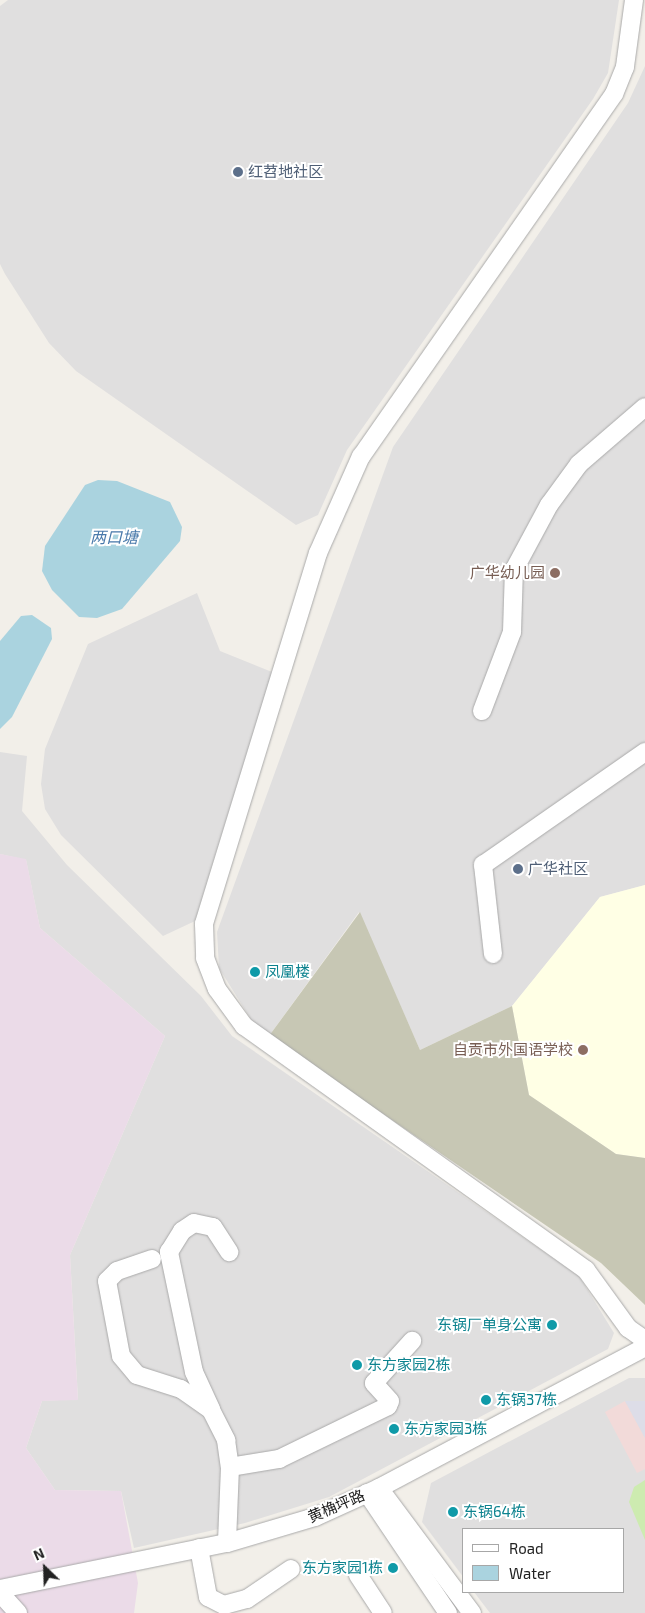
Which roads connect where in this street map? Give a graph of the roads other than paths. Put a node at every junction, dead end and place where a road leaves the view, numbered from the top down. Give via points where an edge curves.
1 (634, 0) edge
2 (645, 407) edge
3 (482, 711) dead end
4 (645, 752) edge
5 (493, 954) dead end
6 (228, 1252) dead end
7 (152, 1259) dead end
8 (645, 1340) edge
9 (412, 1341) dead end
10 (645, 1347) edge
11 (211, 1410) junction
12 (230, 1468) junction
13 (373, 1491) junction
14 (227, 1542) junction
15 (199, 1548) junction
16 (291, 1569) dead end
17 (358, 1575) dead end
18 (0, 1589) edge
19 (0, 1593) edge
20 (18, 1613) edge
21 (383, 1613) edge
22 (448, 1613) edge
23 (472, 1613) edge

1 - 8 street via 625,67 614,94 361,456 318,553 204,924 205,958 244,1026 586,1270 628,1328
2 - 3 street via 580,464 549,505 514,570 512,632
4 - 5 street via 483,866
6 - 11 street via 213,1227 194,1223 182,1231 169,1252 194,1372
7 - 11 street via 117,1270 107,1281 121,1356 136,1375 180,1388
9 - 12 street via 374,1383 390,1401 388,1406 278,1459
10 - 13 street, 黄桷坪路
11 - 12 street via 226,1440
12 - 14 street
13 - 14 street, 黄桷坪路 via 315,1517
13 - 22 street
13 - 23 street
14 - 15 street, 黄桷坪路
15 - 16 street via 208,1598 224,1605 248,1599
15 - 18 street, 黄桷坪路
17 - 21 street
19 - 20 street

